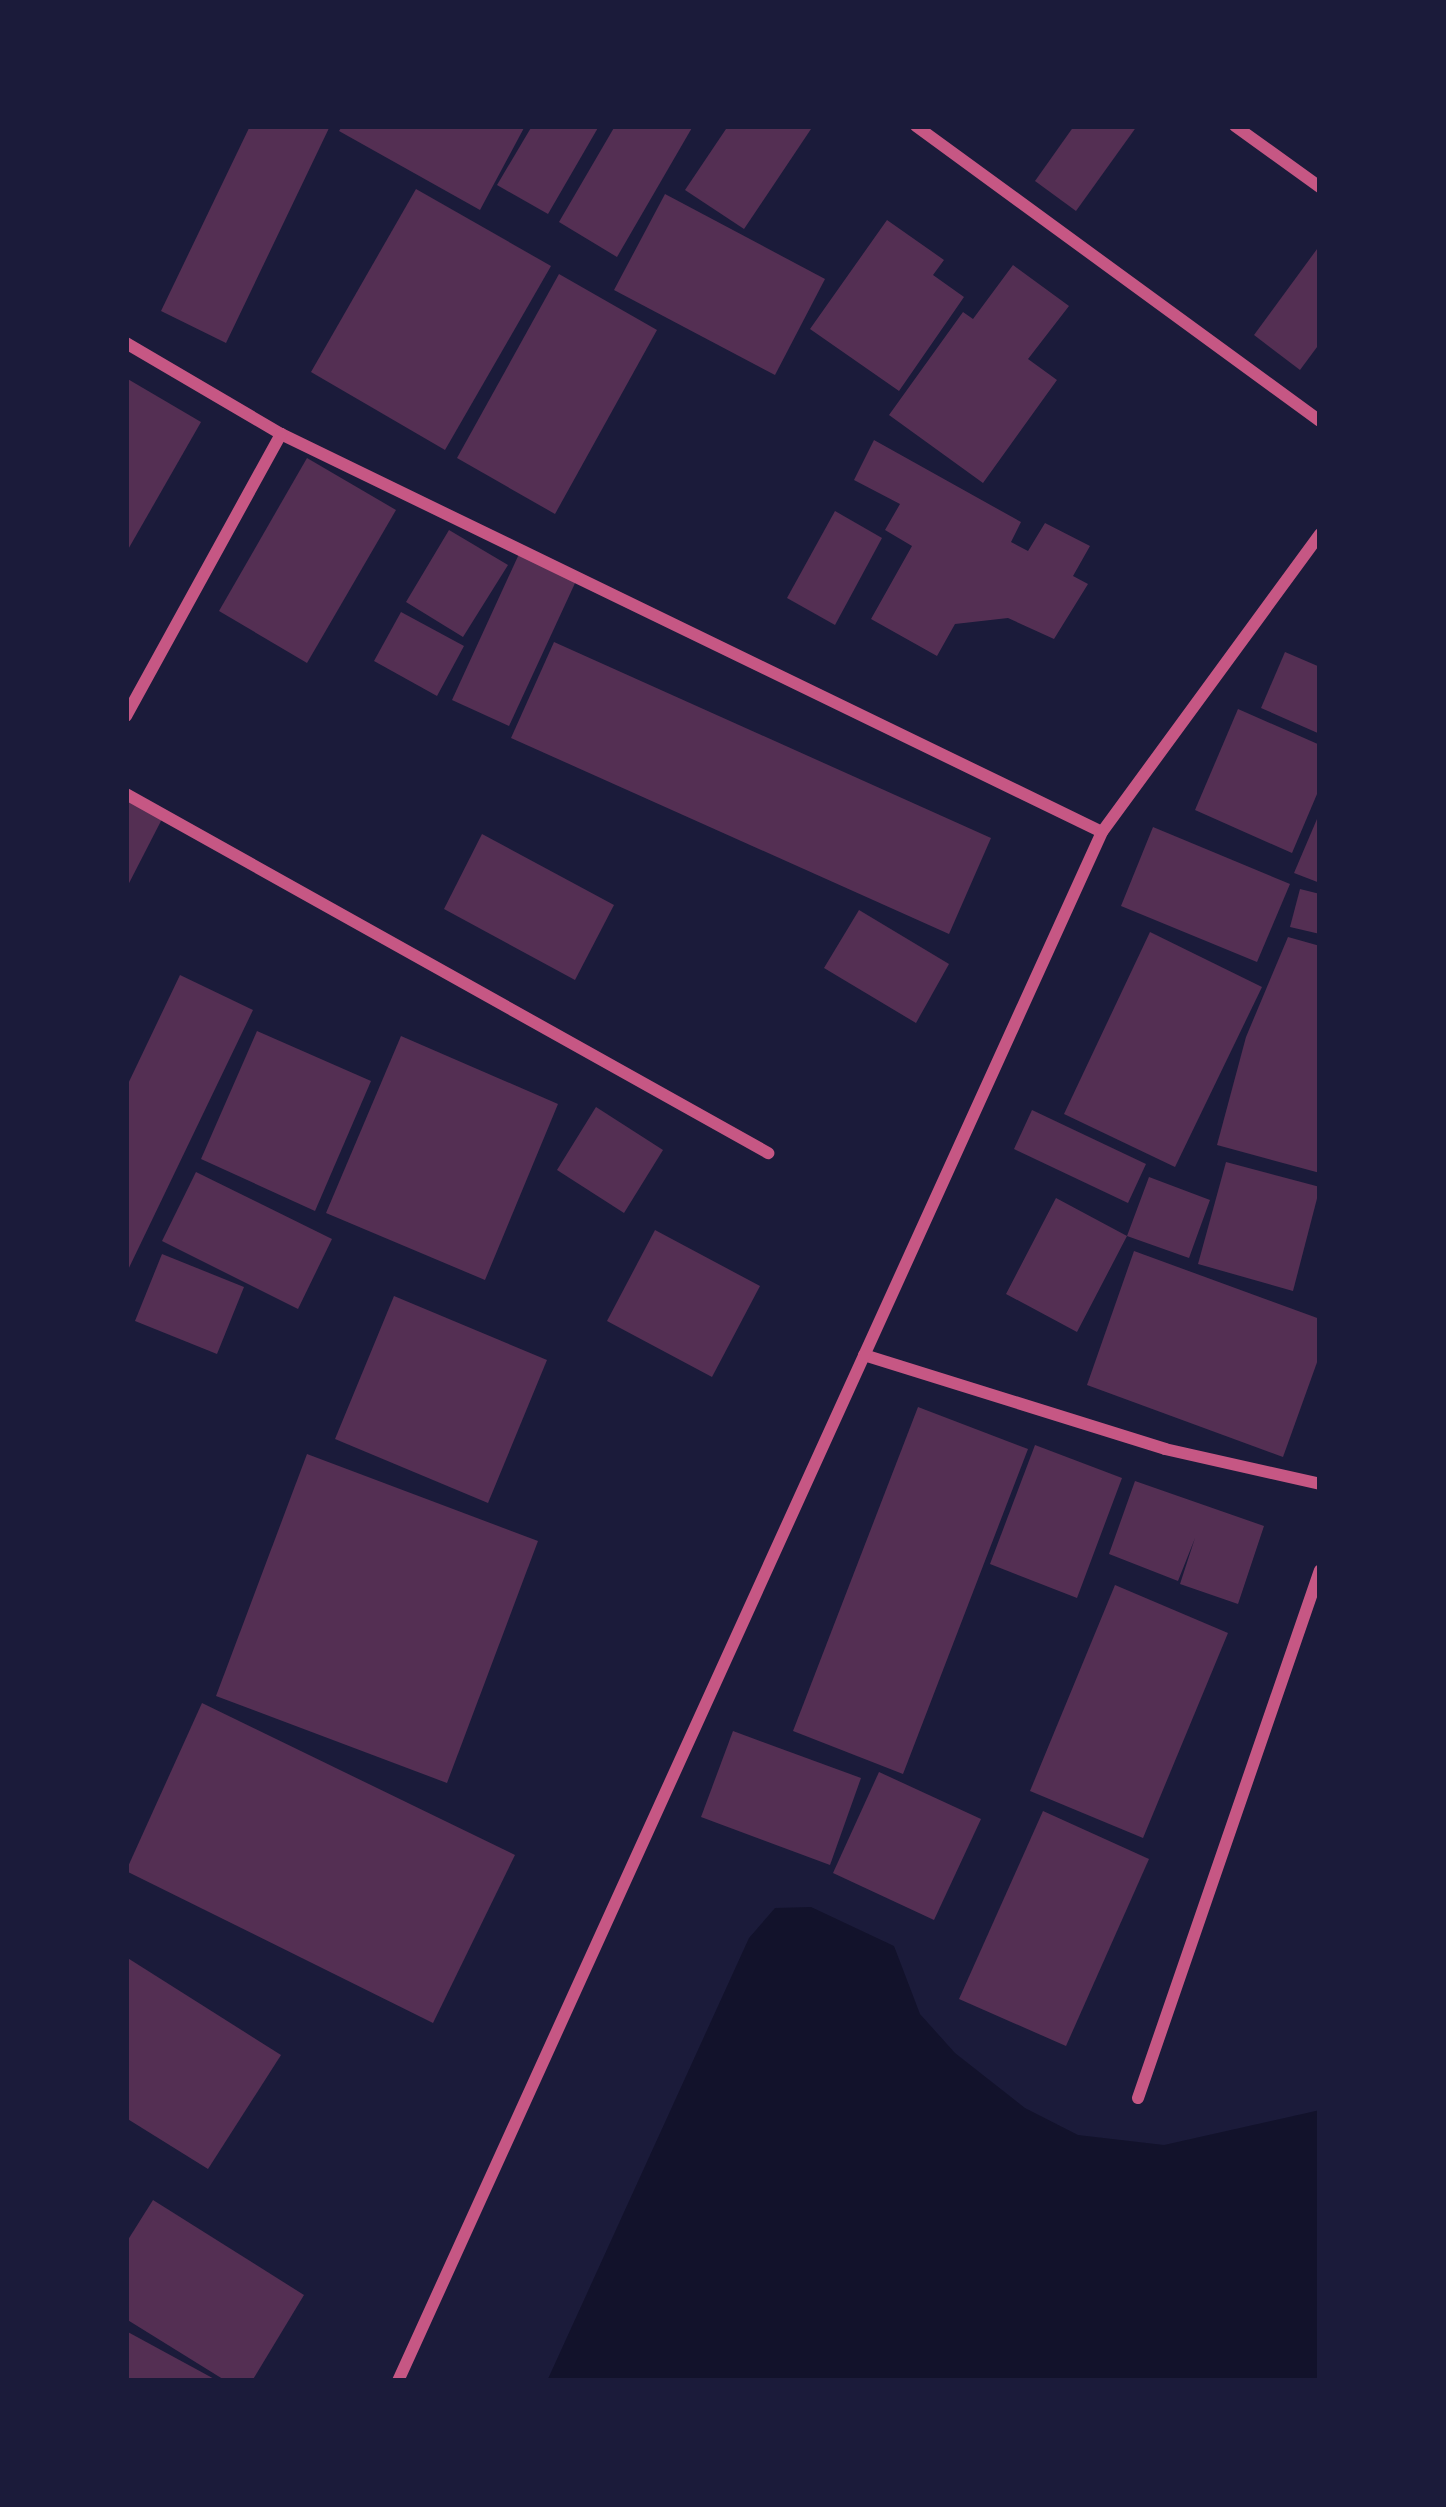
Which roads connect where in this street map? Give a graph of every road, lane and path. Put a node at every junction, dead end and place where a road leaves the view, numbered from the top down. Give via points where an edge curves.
1 (916, 126) edge
2 (1234, 126) edge
3 (1320, 187) edge
4 (126, 343) edge
5 (1320, 421) edge
6 (281, 434) junction
7 (1320, 533) edge
8 (126, 716) edge
9 (126, 794) edge
10 (1102, 832) junction
11 (768, 1153) dead end
12 (864, 1355) junction
13 (1320, 1484) edge
14 (1320, 1570) edge
15 (1138, 2098) dead end
16 (398, 2381) edge

1 - 5 street
2 - 3 street
4 - 6 street
6 - 8 street
6 - 10 street
7 - 10 street
9 - 11 street
10 - 12 street
12 - 13 street via 1227,1467
12 - 16 street
14 - 15 street

